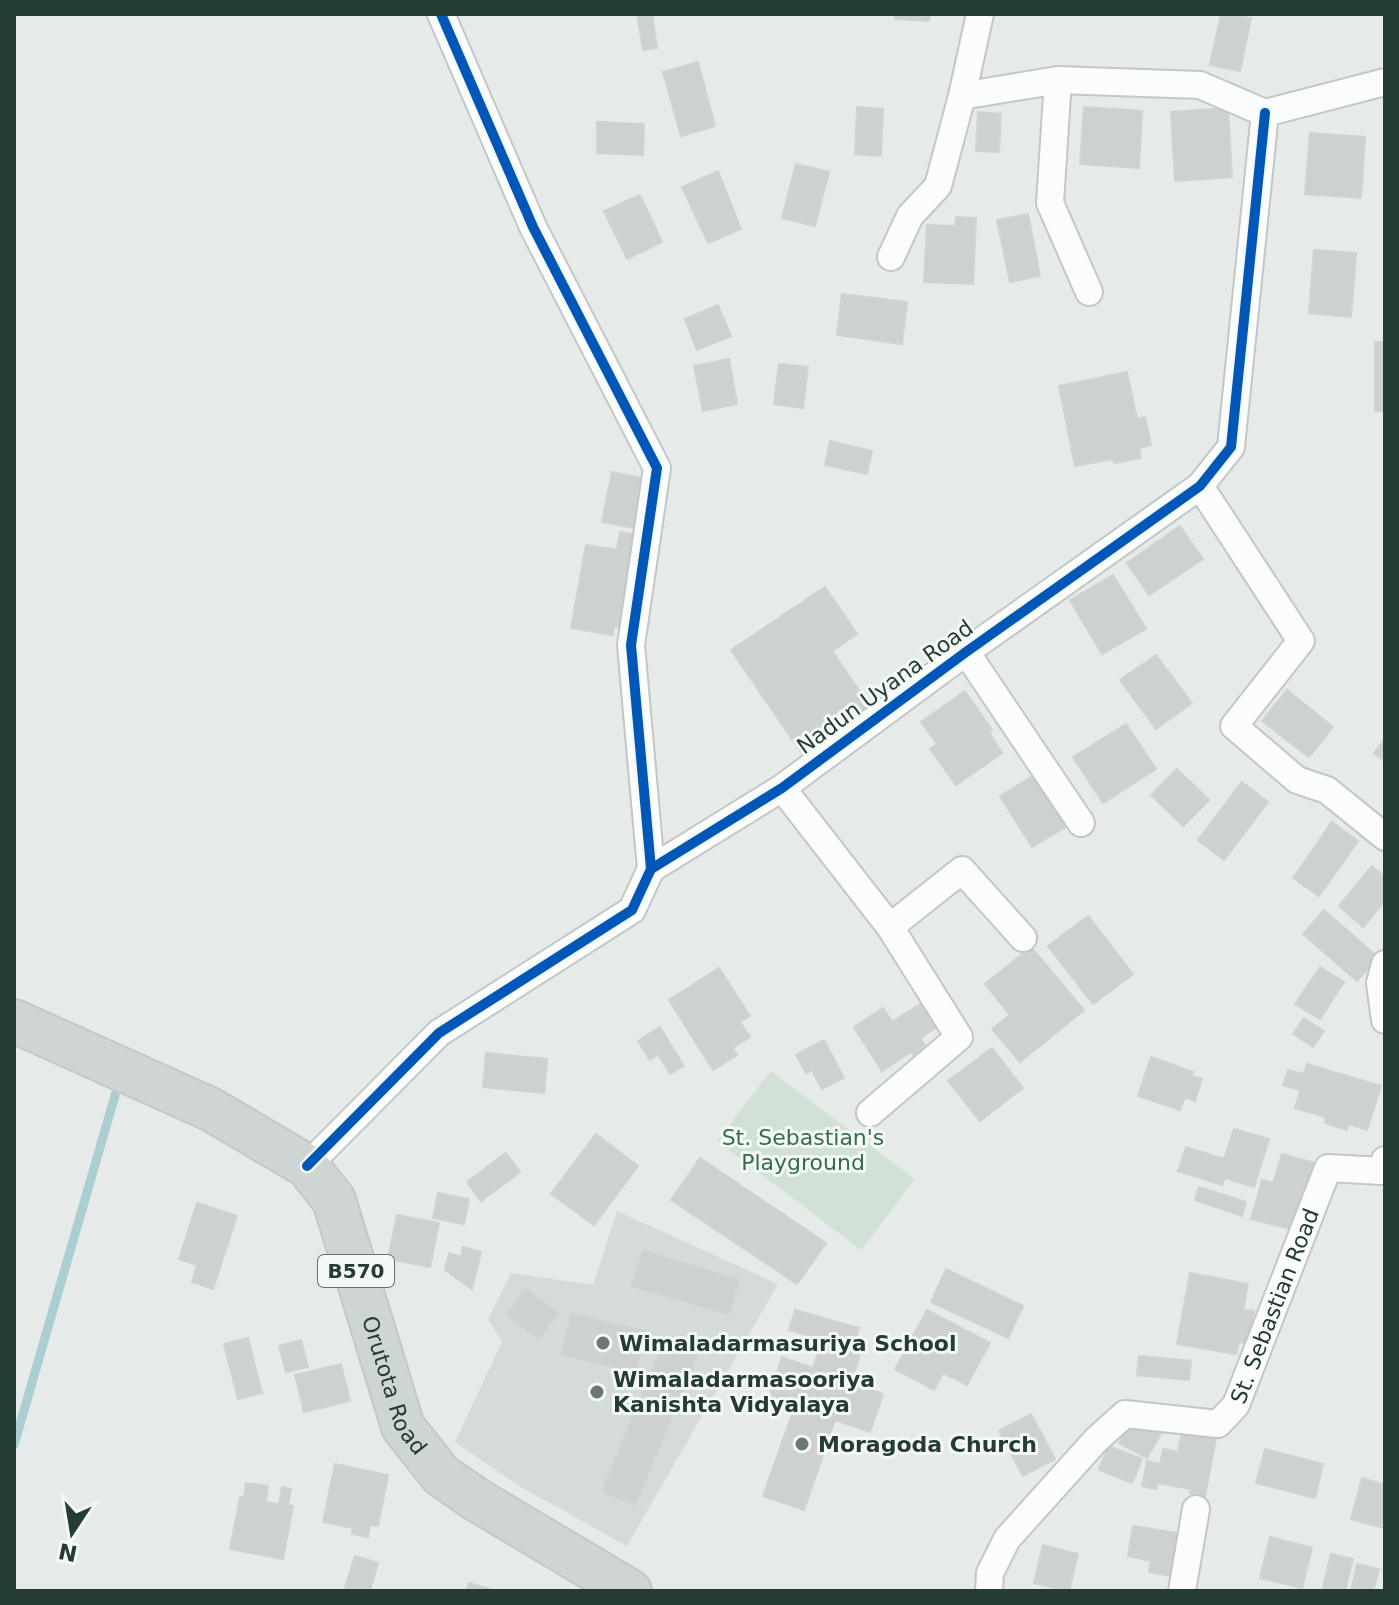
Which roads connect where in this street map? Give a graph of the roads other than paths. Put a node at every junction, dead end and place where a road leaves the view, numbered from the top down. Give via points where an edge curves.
1 (441, 14) edge
2 (980, 14) edge
3 (1058, 80) junction
4 (1385, 82) edge
5 (962, 96) junction
6 (1265, 113) junction
7 (891, 257) dead end
8 (1089, 292) dead end
9 (1200, 486) junction
10 (966, 652) junction
11 (782, 788) junction
12 (1081, 823) dead end
13 (1385, 837) edge
14 (651, 869) junction
15 (890, 927) junction
16 (1023, 938) dead end
17 (1385, 964) edge
18 (1385, 1020) edge
19 (14, 1021) edge
20 (870, 1113) dead end
21 (1385, 1160) edge
22 (307, 1166) junction
23 (1196, 1509) dead end
24 (630, 1591) edge
25 (989, 1591) edge
26 (1182, 1591) edge

1 - 14 street via 533,227 657,468 631,645
2 - 5 street
3 - 5 street
3 - 6 street via 1200,85
3 - 8 street via 1050,203
4 - 6 street
5 - 7 street via 938,186 910,216
6 - 9 street, Nadun Uyana Road via 1231,447
9 - 10 street, Nadun Uyana Road
9 - 13 street via 1301,641 1234,726 1297,780 1327,790
10 - 11 street, Nadun Uyana Road
10 - 12 street
11 - 14 street, Nadun Uyana Road
11 - 15 street
14 - 22 street via 632,910 439,1033
15 - 16 street via 962,870
15 - 20 street via 959,1037
17 - 18 street via 1380,983
19 - 22 main road, Orutota Road / B570 via 210,1109
21 - 25 street, St. Sebastian Road via 1382,1171 1328,1168 1236,1405 1218,1424 1125,1414 1007,1539 990,1573
22 - 24 main road, Orutota Road / B570 via 334,1200 403,1427 441,1475
23 - 26 street

